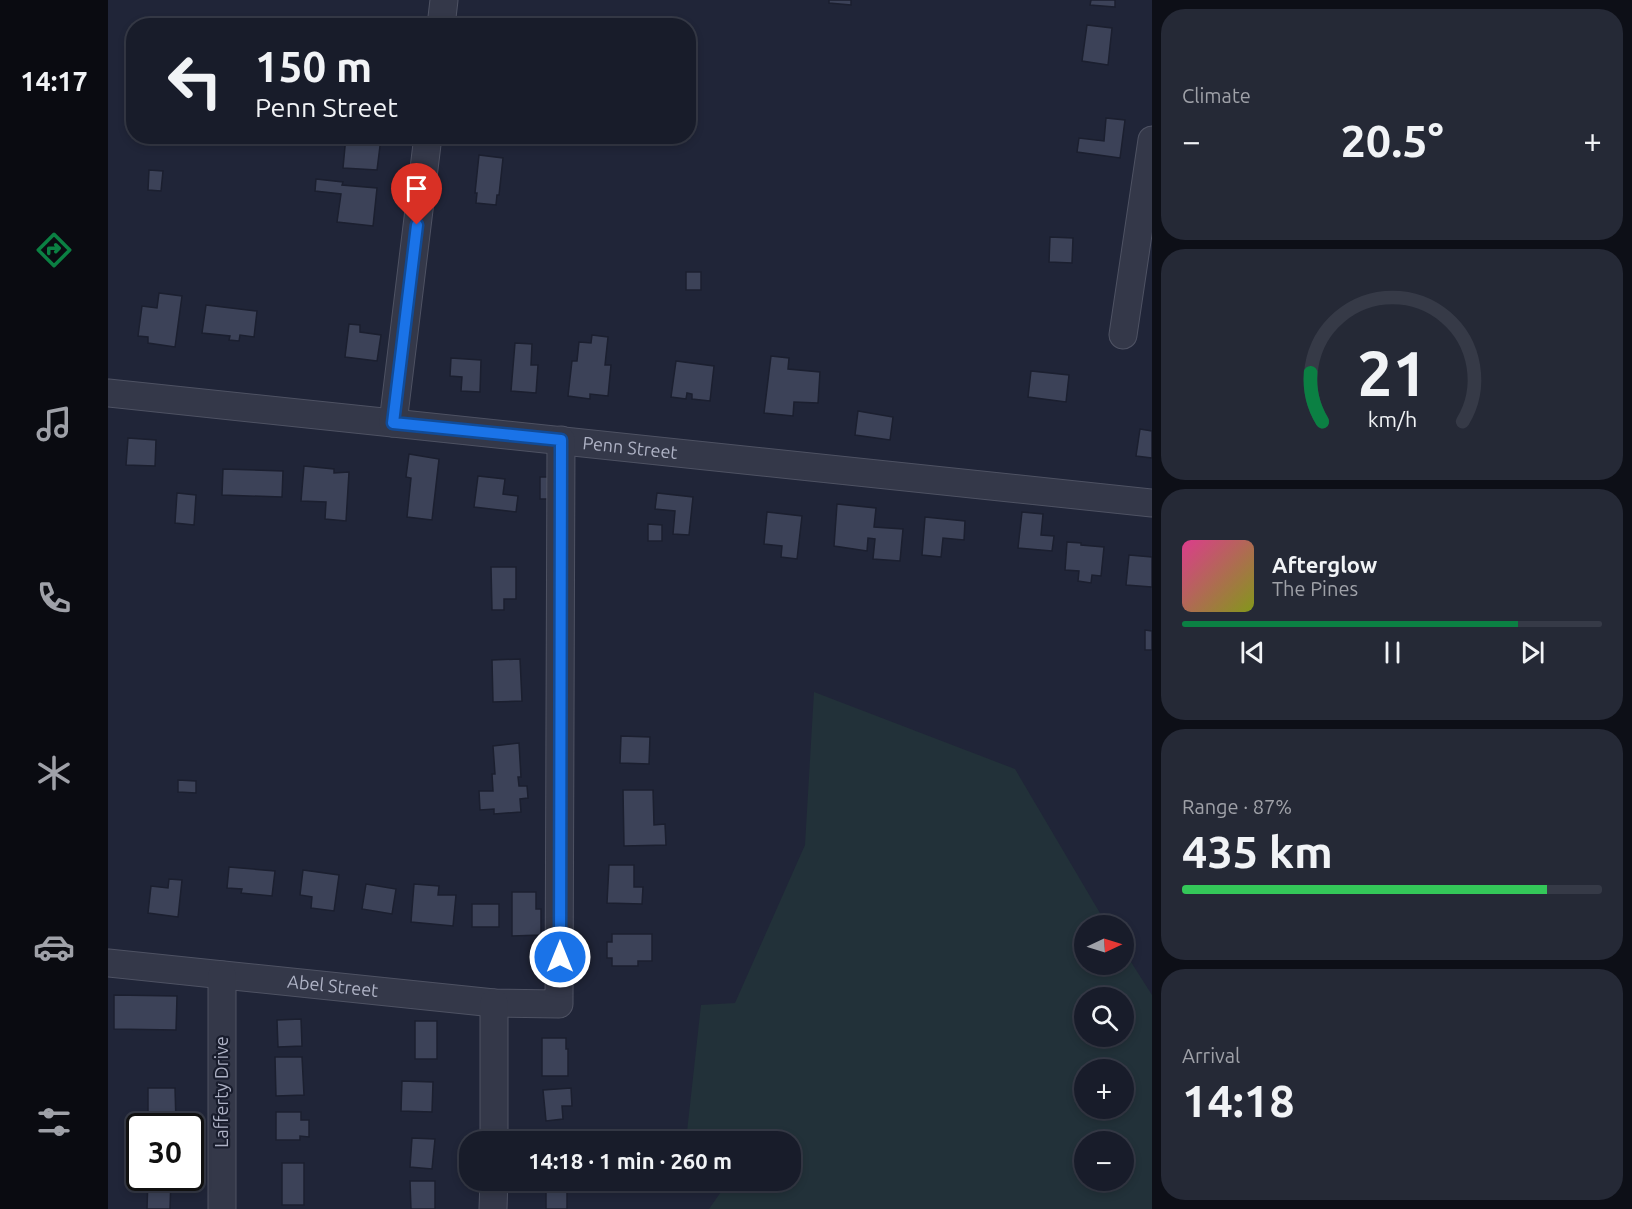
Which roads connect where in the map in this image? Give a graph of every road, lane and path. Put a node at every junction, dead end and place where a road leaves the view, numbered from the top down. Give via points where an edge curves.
1 (444, 0) edge
2 (442, 18) edge
3 (1152, 140) edge
4 (427, 144) edge
5 (1123, 335) dead end
6 (108, 393) edge
7 (393, 423) junction
8 (561, 440) junction
9 (1152, 503) edge
10 (108, 963) edge
11 (222, 975) junction
12 (494, 1004) junction
13 (494, 1131) edge
14 (494, 1191) edge
15 (222, 1209) edge
16 (494, 1209) edge

1 - 2 street
3 - 5 street
4 - 7 street
6 - 7 street, Penn Street
7 - 8 street, Penn Street
8 - 9 street, Penn Street
8 - 12 street, Abel Street via 559,1004
10 - 11 street, Abel Street
11 - 12 street, Abel Street
11 - 15 street, Lafferty Drive
12 - 13 street
14 - 16 street

